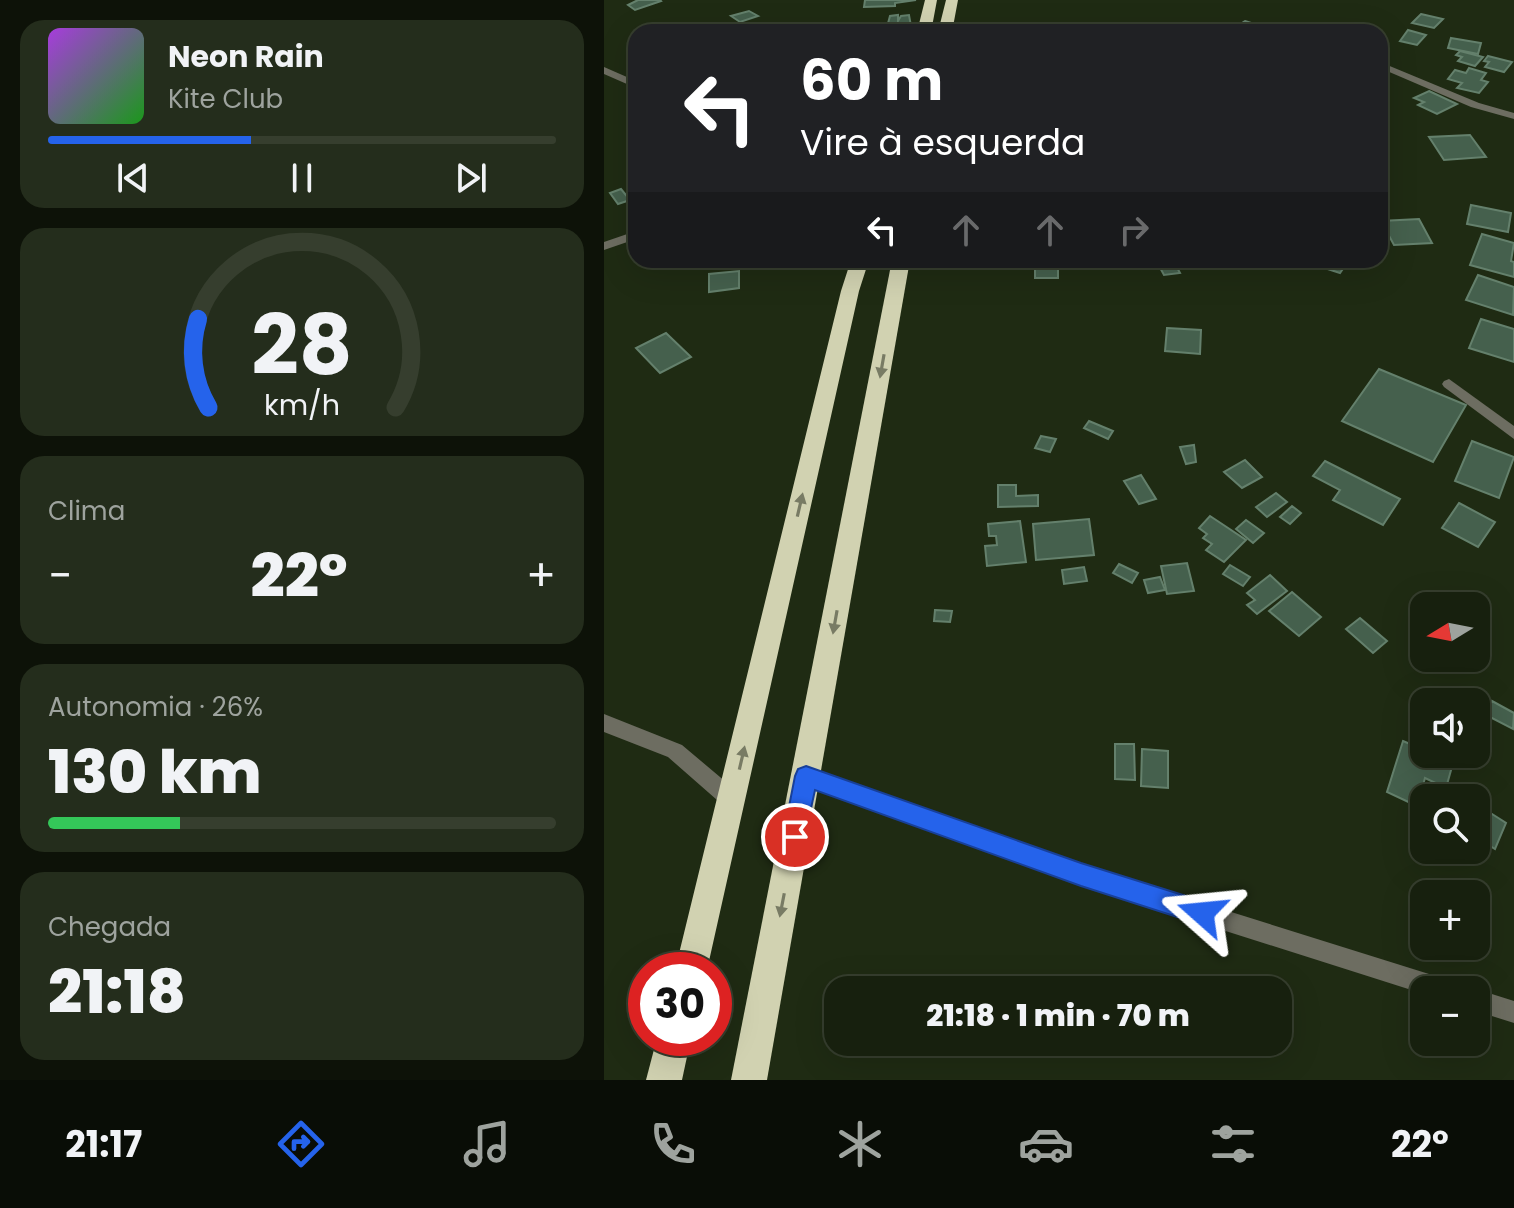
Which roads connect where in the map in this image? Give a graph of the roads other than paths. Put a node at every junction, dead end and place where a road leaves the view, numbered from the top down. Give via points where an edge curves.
1 (931, 0) edge
2 (952, 0) edge
3 (926, 24) edge
4 (947, 24) edge
5 (1388, 68) edge
6 (604, 70) edge
7 (628, 81) edge
8 (1514, 116) edge
9 (628, 238) edge
10 (604, 246) edge
11 (857, 268) edge
12 (900, 268) edge
13 (1449, 384) dead end
14 (1514, 434) edge
15 (604, 723) edge
16 (806, 776) junction
17 (732, 800) junction
18 (695, 952) edge
19 (1410, 979) edge
20 (1490, 1004) edge
21 (1514, 1012) edge
22 (670, 1056) edge
23 (664, 1080) edge
24 (749, 1080) edge

1 - 3 highway
2 - 4 highway
5 - 8 street
6 - 7 street
9 - 10 street
17 -> 11 highway
12 -> 16 highway
13 - 14 street
15 - 17 street via 675,751
16 - 19 street via 1081,875
16 -> 24 highway
17 - 18 highway
20 - 21 street
22 - 23 highway

